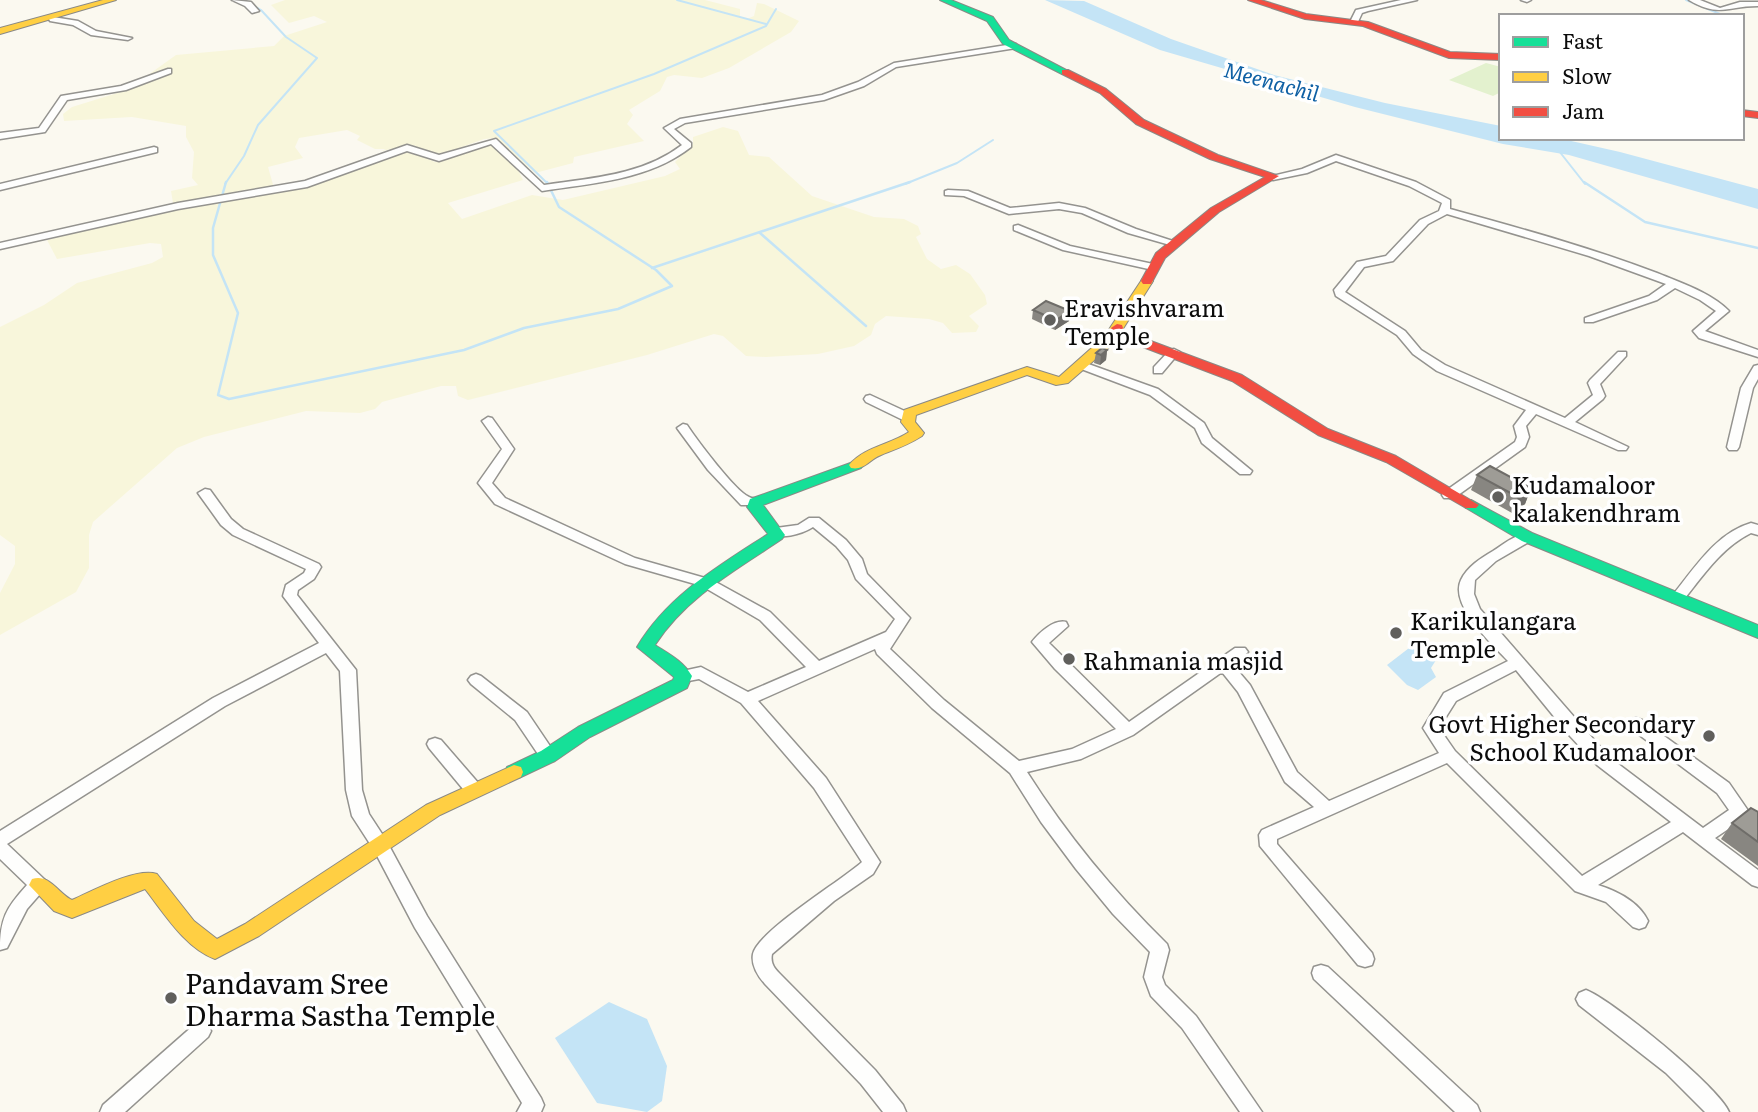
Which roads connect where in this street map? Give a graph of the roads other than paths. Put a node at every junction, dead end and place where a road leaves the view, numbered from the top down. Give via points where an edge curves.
1 (113, 0) edge
2 (236, 0) edge
3 (944, 0) edge
4 (1252, 0) edge
5 (1413, 0) edge
6 (1693, 0) edge
7 (1758, 4) edge
8 (255, 11) dead end
9 (53, 19) junction
10 (1354, 22) junction
11 (0, 31) edge
12 (128, 38) dead end
13 (1013, 46) junction
14 (1499, 57) edge
15 (168, 71) dead end
16 (0, 136) edge
17 (154, 150) dead end
18 (1273, 177) junction
19 (0, 187) edge
20 (948, 192) dead end
21 (1446, 211) junction
22 (1018, 228) dead end
23 (1174, 243) junction
24 (0, 246) edge
25 (1153, 267) junction
26 (1672, 285) junction
27 (1589, 320) dead end
28 (1117, 328) junction
29 (1174, 352) junction
30 (1622, 354) dead end
31 (1758, 354) edge
32 (1080, 365) junction
33 (1758, 369) edge
34 (1158, 370) dead end
35 (1753, 390) edge
36 (870, 399) dead end
37 (1534, 409) junction
38 (906, 417) junction
39 (488, 421) dead end
40 (1567, 423) junction
41 (683, 428) dead end
42 (1622, 447) dead end
43 (1733, 447) dead end
44 (1245, 471) dead end
45 (205, 493) dead end
46 (1449, 495) junction
47 (755, 502) junction
48 (1758, 531) edge
49 (776, 532) junction
50 (1527, 537) junction
51 (707, 583) junction
52 (1677, 599) junction
53 (1061, 626) dead end
54 (1758, 632) edge
55 (892, 635) junction
56 (328, 645) junction
57 (1240, 652) dead end
58 (1518, 662) junction
59 (1223, 663) junction
60 (815, 667) junction
61 (683, 676) junction
62 (476, 680) dead end
63 (747, 699) junction
64 (1636, 724) dead end
65 (1127, 731) junction
66 (435, 744) dead end
67 (1449, 755) junction
68 (548, 756) junction
69 (1016, 768) junction
70 (474, 790) junction
71 (1326, 808) junction
72 (1740, 812) junction
73 (1758, 822) edge
74 (1684, 823) junction
75 (1703, 836) junction
76 (0, 840) edge
77 (380, 845) junction
78 (0, 848) edge
79 (1758, 880) edge
80 (39, 886) junction
81 (1581, 886) junction
82 (1639, 921) dead end
83 (0, 942) edge
84 (1365, 959) dead end
85 (1321, 973) dead end
86 (1586, 999) dead end
87 (201, 1031) dead end
88 (110, 1112) edge
89 (527, 1112) edge
90 (896, 1112) edge
91 (1252, 1112) edge
92 (1470, 1112) edge
93 (1719, 1112) edge

1 - 9 main road
2 - 8 street
3 - 13 main road via 990,19
4 - 10 main road via 1305,16
5 - 10 street via 1366,9
6 - 7 street via 1720,10
9 - 11 main road
9 - 12 street via 94,33
10 - 14 main road via 1449,55
13 - 18 main road via 1103,91 1147,126
13 - 24 street via 894,65 861,84 824,97 683,121 668,128 688,145 678,155 613,177 548,187 490,140 439,158 407,148 311,183
15 - 16 street via 112,91 64,98 41,130
17 - 19 street
18 - 21 street via 1336,158 1444,198
18 - 23 main road via 1215,210
20 - 23 street via 965,193 1009,211 1059,206 1085,211
21 - 26 street
21 - 37 street via 1424,222 1389,259 1361,264 1340,286 1340,294 1401,333 1417,352 1441,368
22 - 25 street via 1067,248
23 - 25 main road
25 - 28 main road
26 - 27 street via 1653,298
26 - 31 street via 1716,304 1723,312 1699,331 1703,336
28 - 29 main road via 1119,333
28 - 32 main road
29 - 34 street
29 - 46 main road via 1237,378 1323,432 1391,459
30 - 40 street via 1594,383 1598,396
32 - 38 main road via 1056,381 1027,371 1019,373
32 - 44 street via 1154,391 1200,426 1206,440
33 - 35 street
35 - 43 street
36 - 38 street
37 - 40 street
37 - 46 street via 1520,426 1521,443
38 - 47 main road via 916,428 911,439 873,453 860,464
39 - 51 street via 508,449 485,483 500,500 630,561
40 - 42 street
41 - 47 street via 730,487 746,502
45 - 56 street via 238,532 314,567 291,588 290,596
46 - 50 main road
47 - 49 main road
48 - 52 street via 1751,527 1741,531 1723,546
49 - 51 main road
49 - 55 street via 801,529 814,521 841,543 855,559 861,576 903,618
50 - 52 main road
50 - 58 street via 1478,568 1465,585 1476,615
51 - 60 street via 765,616
51 - 61 main road via 674,606 645,647
52 - 54 main road
53 - 65 street via 1040,642
55 - 60 street
55 - 69 street via 882,650 938,704
56 - 76 street via 219,702
56 - 77 street via 348,670 354,790 361,816
57 - 59 street
58 - 67 street via 1450,697 1431,728
58 - 74 street via 1581,740
59 - 65 street
59 - 71 street via 1244,689 1291,777
60 - 63 street
61 - 63 street via 701,673
61 - 68 main road via 681,684 584,732
62 - 68 street via 521,716
63 - 90 street via 820,783 871,862 764,949 762,967
64 - 72 street via 1723,789
65 - 69 street via 1075,755
66 - 70 street
67 - 71 street
67 - 81 street
68 - 70 main road
69 - 91 street via 1045,815 1111,900 1160,950 1153,977 1158,990 1189,1022
70 - 77 main road
71 - 84 street via 1276,829 1268,835 1269,846
72 - 73 street
72 - 75 street
74 - 75 street
74 - 81 street
75 - 79 street
77 - 80 main road via 215,950 187,927 150,880 72,909
77 - 89 street via 421,922 534,1105
78 - 80 street
80 - 83 street via 21,904
81 - 82 street via 1612,897
85 - 92 street
86 - 93 street via 1656,1052
87 - 88 street

